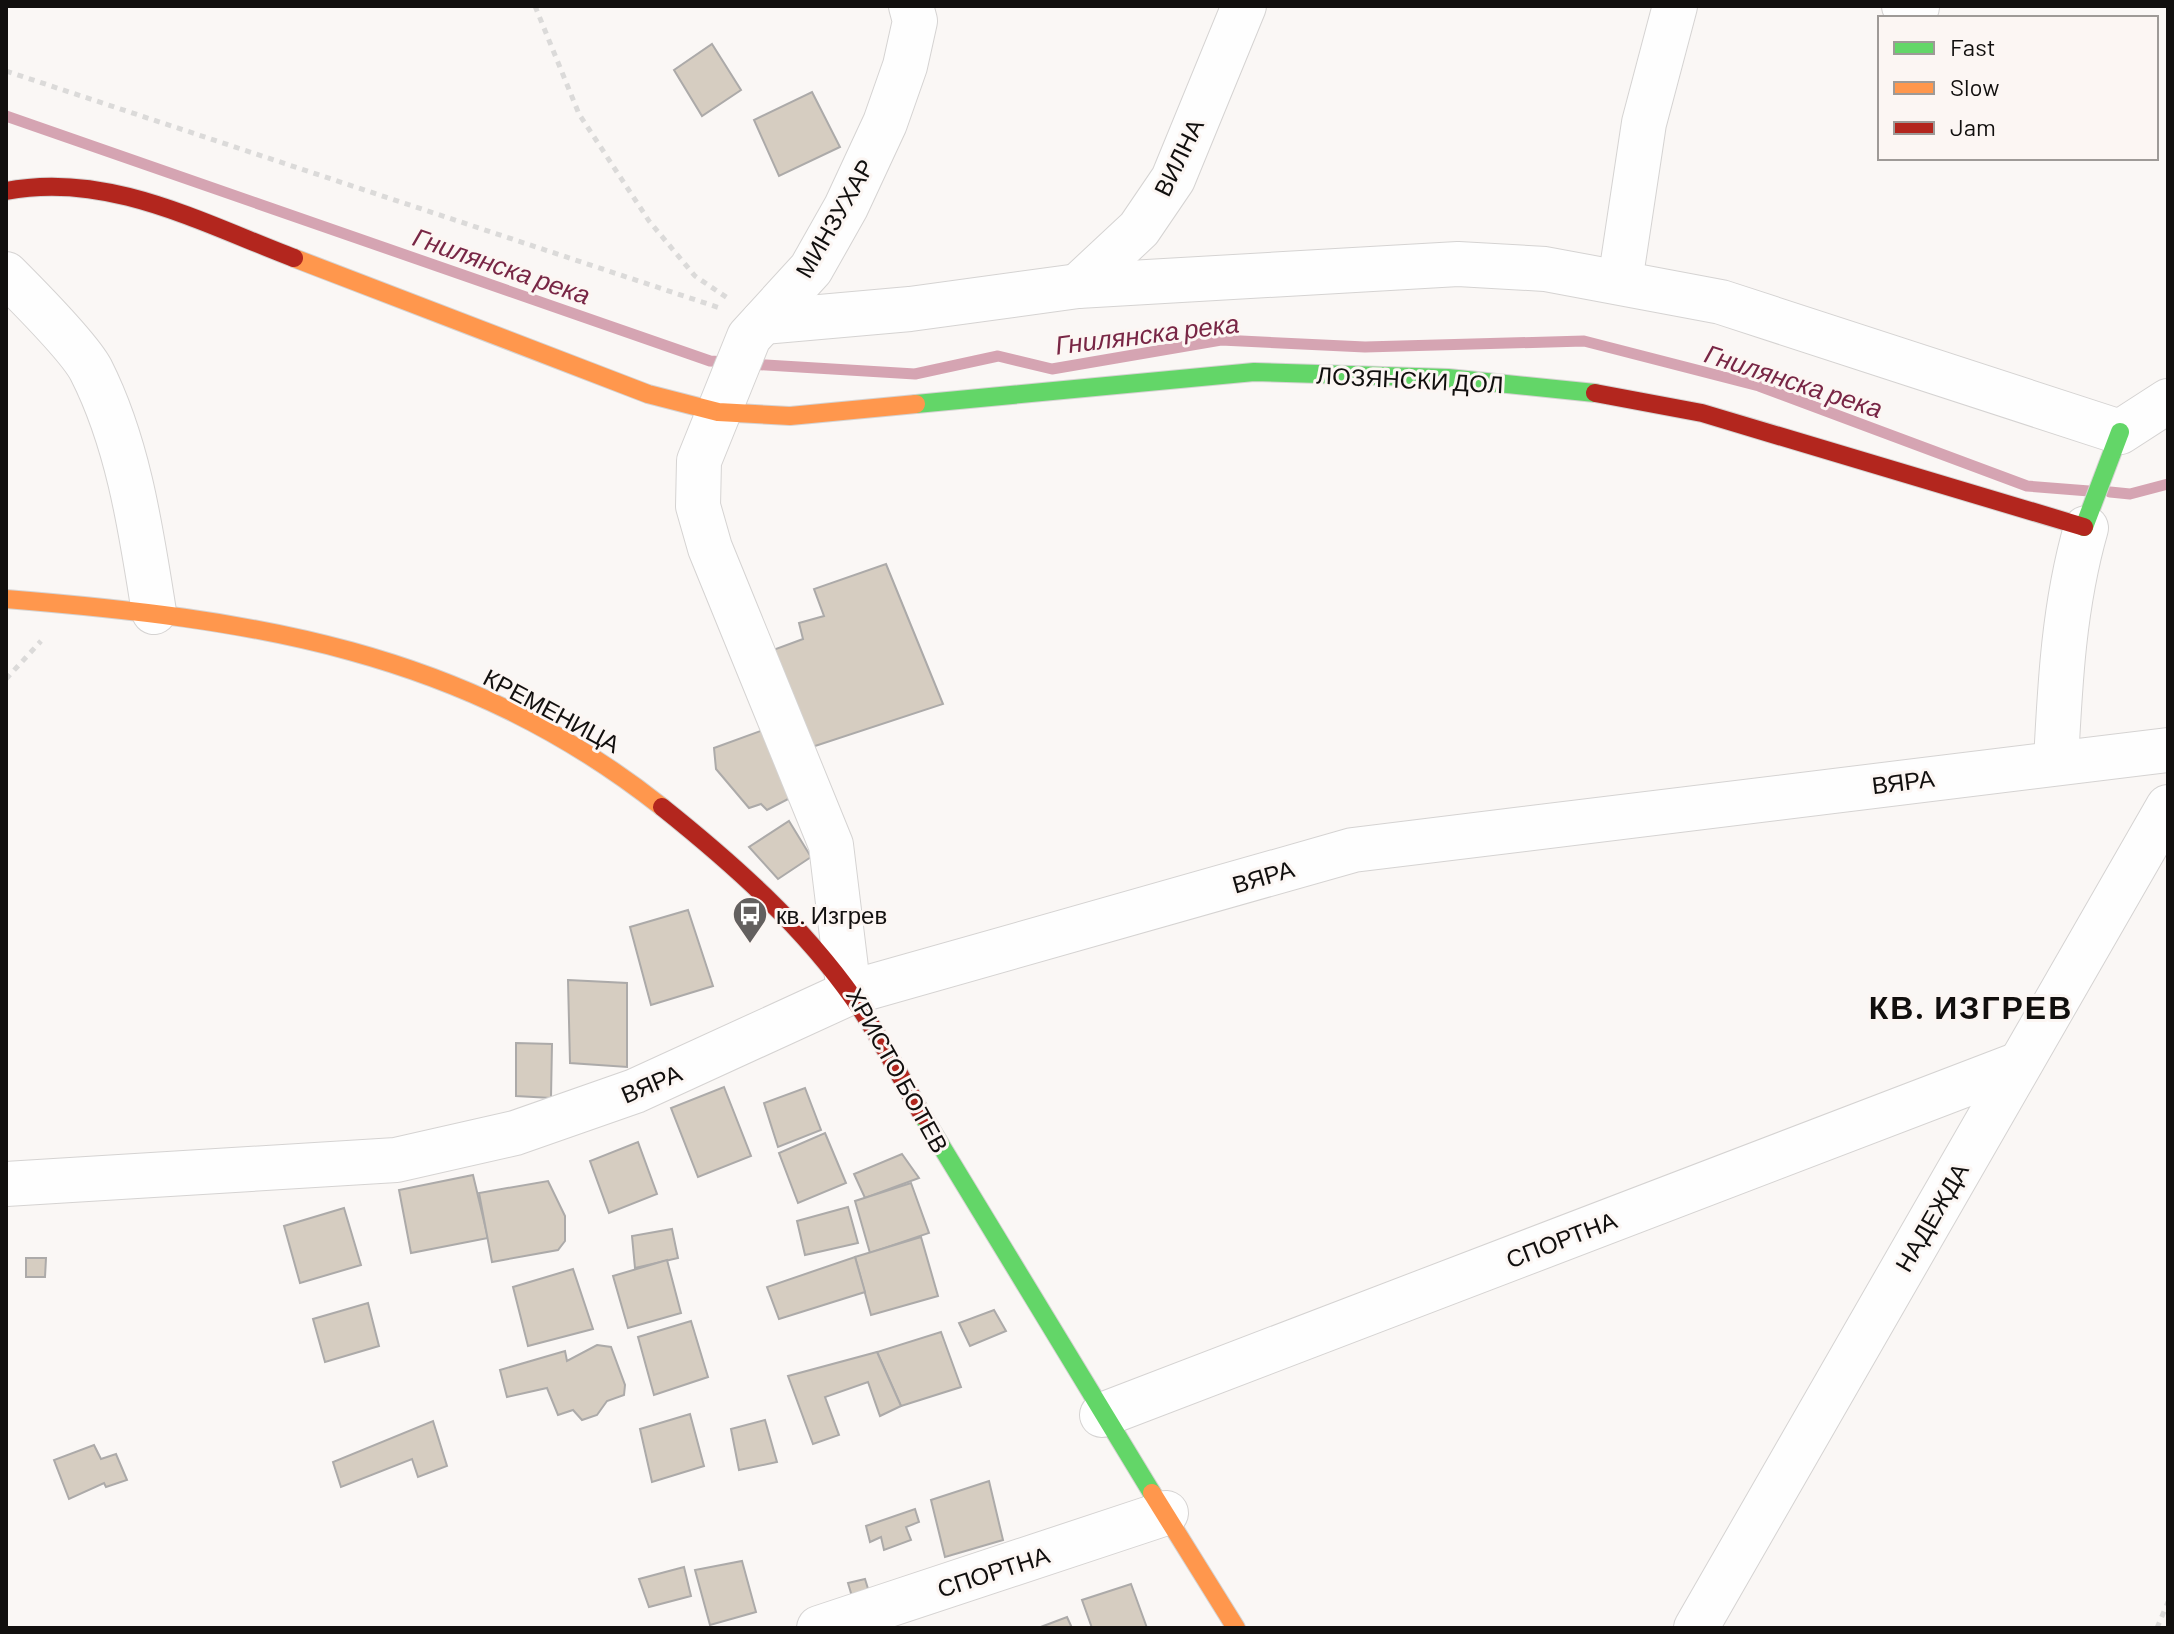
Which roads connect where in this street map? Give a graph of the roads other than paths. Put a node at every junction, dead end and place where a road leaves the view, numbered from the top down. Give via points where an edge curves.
1 (911, 6) edge
2 (1244, 6) edge
3 (1675, 6) edge
4 (6, 191) edge
5 (6, 274) edge
6 (1620, 282) junction
7 (1078, 286) junction
8 (756, 330) junction
9 (2168, 401) edge
10 (722, 402) junction
11 (2113, 446) junction
12 (2088, 518) junction
13 (6, 599) edge
14 (154, 612) junction
15 (2168, 750) edge
16 (2056, 762) junction
17 (2168, 807) edge
18 (849, 993) junction
19 (2019, 1064) junction
20 (6, 1184) edge
21 (1102, 1415) junction
22 (1166, 1513) junction
23 (819, 1628) edge
24 (1236, 1628) edge
25 (1696, 1628) edge

1 - 8 street, МИНЗУХАР via 915,21 905,66 846,207 811,269
2 - 7 street, ВИЛНА via 1173,179 1139,229
3 - 6 street via 1644,123
4 - 10 street, ЛОЗЯНСКИ ДОЛ via 42,183 79,183 150,203 648,394
5 - 14 street via 90,367 118,438
6 - 7 street via 1545,269 1458,264
6 - 11 street via 1793,323
7 - 8 street
8 - 10 street, МИНЗУХАР
9 - 11 street
10 - 12 street, ЛОЗЯНСКИ ДОЛ via 790,416 1254,372 1448,378 1596,393 1702,413
10 - 18 street, ХРИСТО БОТЕВ via 699,461 698,506 710,548 831,845
11 - 12 street
12 - 16 street via 2071,578 2062,644
13 - 14 street, КРЕМЕНИЦА
14 - 18 street, КРЕМЕНИЦА via 282,631 402,665 512,711 613,769 683,821 770,904
15 - 16 street, ВЯРА
16 - 18 street, ВЯРА via 1353,850
17 - 19 street, НАДЕЖДА
18 - 20 street, ВЯРА via 635,1091 515,1133 396,1160
18 - 21 street, ХРИСТО БОТЕВ
19 - 21 street, СПОРТНА
19 - 25 street, НАДЕЖДА
21 - 22 street, ХРИСТО БОТЕВ
22 - 23 street, СПОРТНА
22 - 24 street, ХРИСТО БОТЕВ

